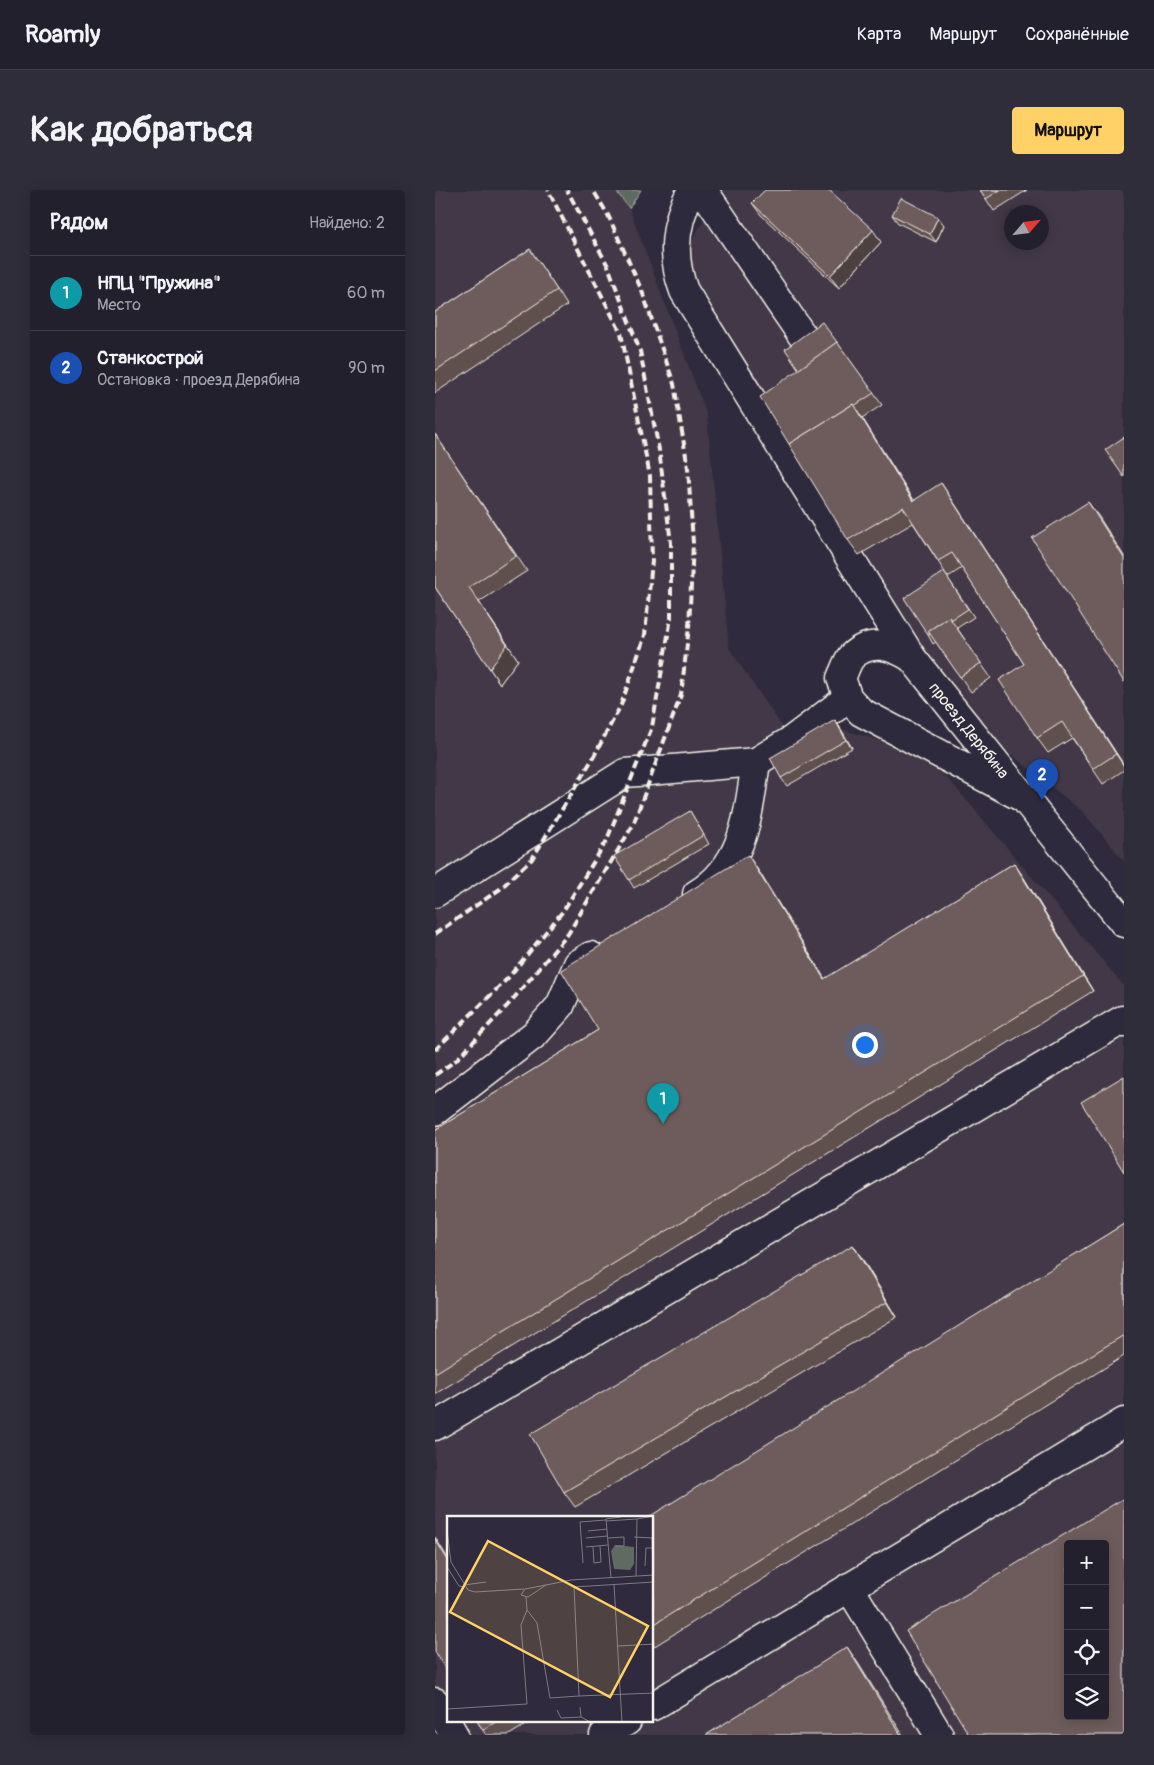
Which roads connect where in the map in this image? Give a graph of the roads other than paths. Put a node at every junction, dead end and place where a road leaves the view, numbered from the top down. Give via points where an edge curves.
1 (691, 193) edge
2 (804, 338) edge
3 (912, 658) junction
4 (848, 698) junction
5 (756, 762) junction
6 (1025, 799) junction
7 (435, 892) edge
8 (678, 905) edge
9 (1124, 923) edge
10 (611, 944) edge
11 (1124, 1023) edge
12 (435, 1111) edge
13 (1124, 1422) edge
14 (435, 1426) edge
15 (849, 1587) junction
16 (435, 1702) edge
17 (654, 1705) edge
18 (625, 1722) edge
19 (454, 1735) edge
20 (604, 1735) edge
21 (939, 1735) edge

1 - 2 street
1 - 3 street via 677,232 676,263 684,291
3 - 4 street, проезд Дерябина via 897,648 873,644 851,657 841,678
3 - 6 street, проезд Дерябина
4 - 5 street
4 - 6 street via 861,712
5 - 7 street via 625,773
5 - 8 street via 743,837 728,866 703,890
6 - 9 street, проезд Дерябина
10 - 12 street via 578,964 561,1006 535,1034
11 - 14 street via 1122,1020
13 - 15 street
15 - 17 street
15 - 21 street
16 - 19 street
18 - 20 street

